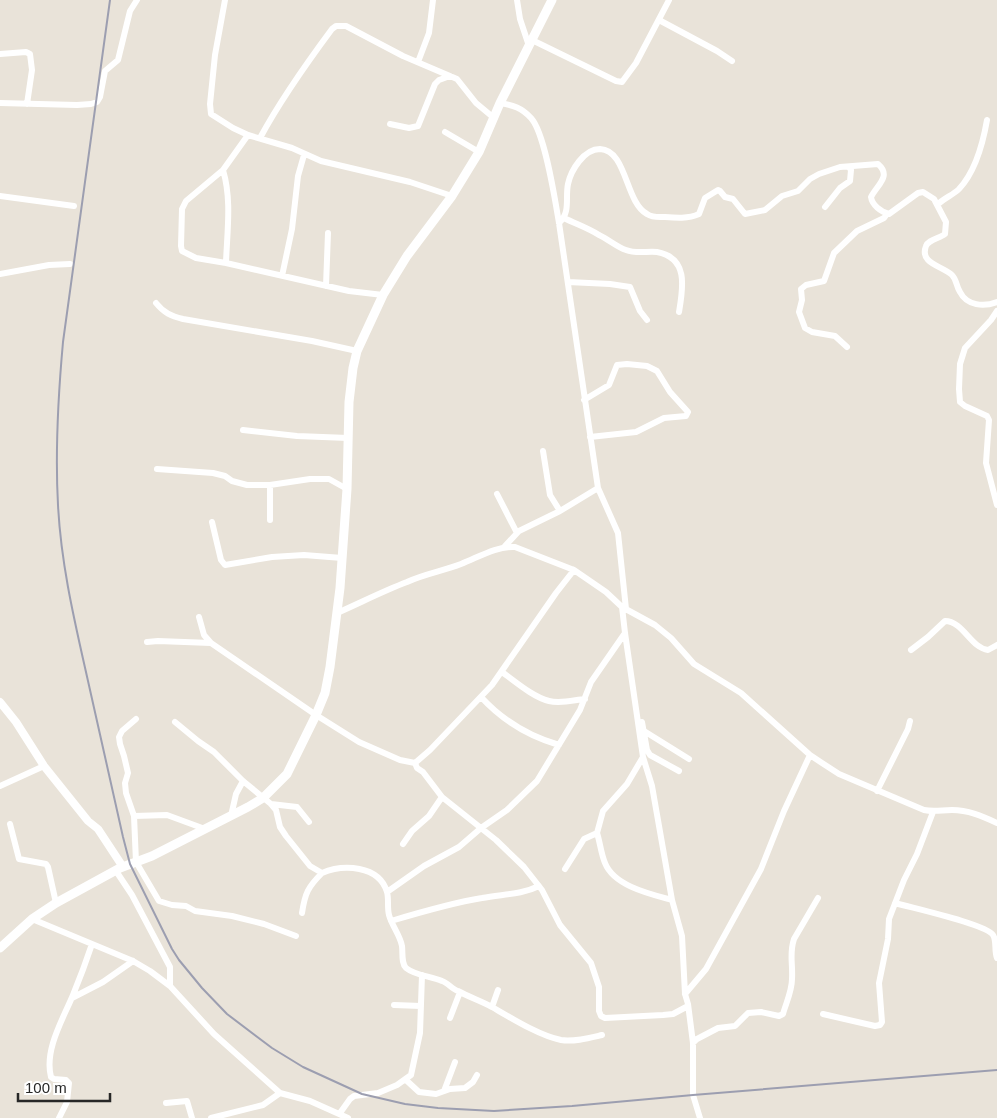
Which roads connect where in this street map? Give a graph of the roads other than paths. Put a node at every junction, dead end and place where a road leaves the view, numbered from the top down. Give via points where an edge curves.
1 (137, 0) edge
2 (225, 0) edge
3 (433, 0) edge
4 (517, 0) edge
5 (552, 0) edge
6 (670, 0) edge
7 (659, 20) junction
8 (530, 43) junction
9 (0, 54) edge
10 (732, 61) dead end
11 (418, 62) junction
12 (450, 76) junction
13 (0, 103) edge
14 (500, 103) junction
15 (27, 104) junction
16 (494, 118) junction
17 (987, 120) dead end
18 (390, 124) dead end
19 (445, 132) dead end
20 (248, 135) junction
21 (260, 138) junction
22 (479, 152) junction
23 (304, 155) junction
24 (849, 167) junction
25 (222, 170) junction
26 (0, 196) edge
27 (452, 196) junction
28 (937, 205) junction
29 (74, 206) dead end
30 (825, 207) dead end
31 (887, 214) junction
32 (562, 221) junction
33 (328, 233) dead end
34 (226, 263) junction
35 (70, 264) dead end
36 (0, 274) edge
37 (282, 276) junction
38 (568, 282) junction
39 (326, 286) junction
40 (383, 295) junction
41 (156, 302) dead end
42 (997, 302) edge
43 (997, 311) edge
44 (679, 312) dead end
45 (647, 320) dead end
46 (847, 347) dead end
47 (357, 351) junction
48 (584, 400) junction
49 (243, 430) dead end
50 (590, 437) junction
51 (348, 438) junction
52 (543, 451) dead end
53 (157, 470) dead end
54 (270, 485) junction
55 (598, 488) junction
56 (348, 489) junction
57 (497, 494) dead end
58 (997, 505) edge
59 (560, 511) junction
60 (270, 520) dead end
61 (212, 522) dead end
62 (517, 533) junction
63 (505, 546) junction
64 (342, 558) junction
65 (574, 570) junction
66 (624, 608) junction
67 (337, 613) junction
68 (199, 617) dead end
69 (625, 633) junction
70 (147, 642) dead end
71 (211, 643) junction
72 (997, 645) edge
73 (911, 650) dead end
74 (502, 672) junction
75 (481, 697) junction
76 (585, 699) junction
77 (0, 702) edge
78 (316, 715) junction
79 (637, 715) junction
80 (136, 720) dead end
81 (910, 721) dead end
82 (175, 722) dead end
83 (644, 731) junction
84 (559, 745) junction
85 (810, 755) junction
86 (643, 757) junction
87 (689, 759) dead end
88 (415, 763) junction
89 (44, 766) junction
90 (679, 771) dead end
91 (243, 780) junction
92 (0, 786) edge
93 (877, 791) junction
94 (442, 797) junction
95 (263, 798) junction
96 (271, 804) junction
97 (932, 812) junction
98 (134, 816) junction
99 (231, 816) junction
100 (309, 822) dead end
101 (997, 823) edge
102 (10, 824) dead end
103 (481, 828) junction
104 (205, 829) junction
105 (597, 832) junction
106 (403, 844) dead end
107 (136, 862) junction
108 (119, 869) junction
109 (566, 869) dead end
110 (322, 873) junction
111 (539, 886) junction
112 (387, 892) junction
113 (818, 898) dead end
114 (672, 900) junction
115 (56, 903) junction
116 (895, 903) junction
117 (302, 913) dead end
118 (32, 919) junction
119 (391, 921) junction
120 (296, 936) dead end
121 (92, 944) junction
122 (0, 948) edge
123 (997, 958) edge
124 (133, 962) junction
125 (422, 975) junction
126 (170, 986) junction
127 (498, 990) dead end
128 (460, 992) junction
129 (685, 994) junction
130 (72, 998) junction
131 (394, 1005) dead end
132 (422, 1006) junction
133 (688, 1006) junction
134 (492, 1008) junction
135 (823, 1014) dead end
136 (450, 1018) dead end
137 (602, 1035) dead end
138 (692, 1043) junction
139 (455, 1062) dead end
140 (476, 1074) dead end
141 (406, 1080) junction
142 (444, 1090) junction
143 (280, 1093) junction
144 (166, 1103) dead end
145 (343, 1116) edge
146 (59, 1118) edge
147 (192, 1118) edge
148 (211, 1118) edge
149 (700, 1118) edge

1 - 15 street via 130,11 118,60 107,68 96,102
2 - 20 street via 210,109 216,118
3 - 11 street via 428,33
4 - 8 street via 520,19
5 - 8 main road
6 - 7 street
7 - 8 street via 622,82
7 - 10 street
8 - 14 main road
9 - 15 street via 30,54 32,70
11 - 12 street
11 - 21 street via 346,26 336,26 289,89
12 - 16 street
12 - 18 street via 435,84 418,126 410,128
13 - 15 street
14 - 16 main road
14 - 32 street via 523,110 538,128
16 - 22 main road
17 - 28 street via 978,158 970,175 959,189
19 - 22 street
20 - 21 street
20 - 25 street
21 - 23 street
22 - 27 main road
23 - 27 street
23 - 37 street
24 - 30 street via 850,181
24 - 31 street via 881,166 884,178 871,198
24 - 32 street via 810,178 798,191 750,214 744,214 733,199 718,190 705,198 699,214 676,218 652,217 634,201 617,159 599,149 583,157 573,172
25 - 34 street via 228,203
25 - 34 street via 182,208 180,246 190,256
26 - 29 street
27 - 40 main road via 407,256
28 - 31 street via 930,195 921,192
28 - 42 street via 946,222 946,230 926,246 928,261 955,278 966,300 984,305
31 - 46 street via 857,230 834,253 824,281 801,289 799,312 805,328 835,336
32 - 38 street
32 - 44 street via 596,233 625,250 656,252 676,262 682,272
33 - 39 street
34 - 37 street
35 - 36 street
37 - 39 street
38 - 45 street via 630,287
38 - 48 street
39 - 40 street
40 - 47 main road
41 - 47 street via 171,316
43 - 58 street via 965,348 960,364 959,389 960,402 989,420 986,463
47 - 51 main road via 349,402
48 - 50 street
48 - 50 street via 609,385 616,365 646,366 656,371 688,412 686,416 658,420 636,432
49 - 51 street
50 - 55 street
51 - 56 main road
52 - 59 street via 550,495
53 - 54 street via 213,473 247,485
54 - 56 street via 320,478 330,479
54 - 60 street
55 - 59 street
55 - 66 street via 618,533
56 - 64 main road
57 - 62 street
59 - 62 street
61 - 64 street via 225,565 304,555
62 - 63 street
63 - 65 street
63 - 67 street via 407,581
64 - 67 main road
65 - 66 street
65 - 74 street
66 - 69 street
66 - 85 street via 655,625 694,664 741,693
67 - 78 main road via 325,692
68 - 71 street via 204,635
69 - 76 street via 592,682
69 - 79 street
70 - 71 street
71 - 78 street
72 - 73 street via 988,650 981,648 954,623 944,621
74 - 75 street
74 - 76 street via 548,701
75 - 84 street via 516,728
75 - 88 street
76 - 84 street
77 - 89 street
78 - 88 street via 359,742
78 - 95 main road via 287,774
79 - 83 street
79 - 86 street
80 - 98 street via 122,731 120,737 128,773 126,793
81 - 93 street
82 - 91 street
83 - 87 street
83 - 90 street via 650,755
84 - 103 street via 529,790
85 - 93 street via 839,774
85 - 129 street via 760,869 706,969
86 - 105 street via 627,784 603,811
86 - 114 street via 652,786
88 - 94 street
89 - 92 street
89 - 108 street via 98,830
91 - 95 street
91 - 99 street
93 - 97 street
94 - 103 street
94 - 106 street
95 - 96 street
95 - 99 main road
96 - 100 street via 296,807
96 - 110 street via 276,810 280,828 310,866
97 - 101 street via 961,810
97 - 116 street
98 - 104 street via 167,815
98 - 107 street
99 - 104 main road
102 - 115 street via 20,859 48,867
103 - 111 street via 524,867
103 - 112 street via 459,847
104 - 107 main road
105 - 109 street via 584,839
105 - 114 street via 605,864 612,873 638,890
107 - 108 main road
107 - 120 street via 163,903 232,916
108 - 115 main road
108 - 126 street via 170,967
110 - 112 street via 338,868 364,871 378,877
110 - 117 street via 310,885
111 - 119 street via 518,894 454,904
111 - 133 street via 560,925 591,963 599,987 601,1016 673,1014
112 - 119 street
113 - 138 street via 794,939 790,956 791,985 783,1014 748,1013 735,1026 718,1028
114 - 129 street via 682,936
115 - 118 main road
116 - 123 street via 990,932 994,936
116 - 135 street via 889,919 880,976 882,1022 875,1026
118 - 121 street
118 - 122 main road
119 - 125 street via 402,945 404,966
121 - 124 street
121 - 130 street
124 - 126 street
124 - 130 street
125 - 128 street via 441,980
125 - 132 street
126 - 143 street via 214,1034
127 - 134 street
128 - 134 street
128 - 136 street
129 - 133 street
130 - 146 street via 56,1030 50,1062 51,1076 69,1083 67,1102
131 - 132 street
132 - 141 street via 414,1064
133 - 138 street
134 - 137 street via 561,1040
138 - 149 street via 693,1095
139 - 142 street
140 - 142 street via 473,1082 465,1088
141 - 142 street via 415,1090 422,1092 436,1094
141 - 145 street via 378,1093 354,1096
143 - 145 street via 310,1101
143 - 148 street via 263,1106
144 - 147 street via 187,1101

